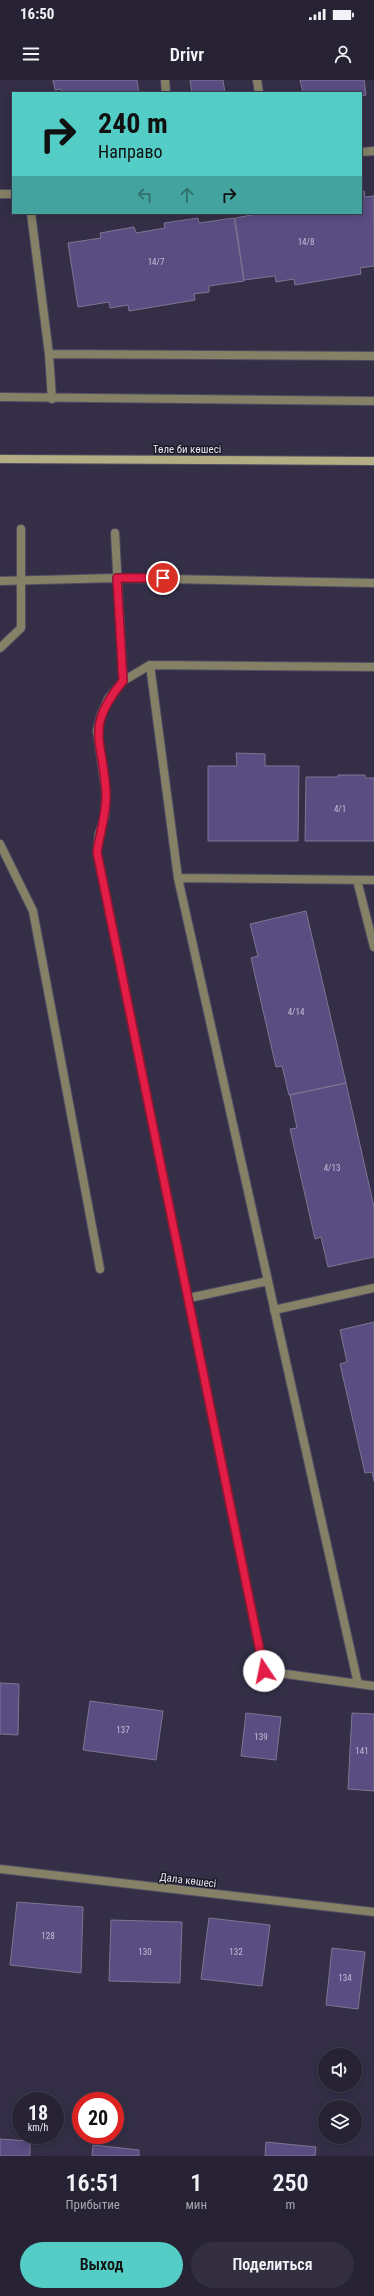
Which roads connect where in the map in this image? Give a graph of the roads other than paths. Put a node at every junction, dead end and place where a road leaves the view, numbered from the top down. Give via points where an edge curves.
1 (165, 80) edge
2 (257, 80) edge
3 (166, 92) edge
4 (259, 92) edge
5 (374, 151) edge
6 (362, 152) edge
7 (0, 194) edge
8 (12, 194) edge
9 (31, 214) edge
10 (49, 354) junction
11 (374, 356) edge
12 (0, 397) edge
13 (52, 399) junction
14 (374, 401) edge
15 (0, 459) edge
16 (374, 461) edge
17 (21, 529) dead end
18 (115, 533) dead end
19 (117, 578) junction
20 (0, 581) edge
21 (21, 581) junction
22 (374, 583) edge
23 (0, 648) edge
24 (150, 665) junction
25 (374, 667) edge
26 (123, 681) junction
27 (0, 844) edge
28 (178, 878) junction
29 (357, 880) junction
30 (374, 880) edge
31 (374, 947) edge
32 (100, 1269) dead end
33 (268, 1281) junction
34 (374, 1288) edge
35 (189, 1298) junction
36 (274, 1310) junction
37 (358, 1684) junction
38 (374, 1686) edge
39 (0, 1869) edge
40 (374, 1912) edge

1 - 3 street
2 - 4 street
5 - 6 street
7 - 8 street
9 - 10 street
10 - 11 street
10 - 13 street
12 - 13 street
13 - 14 street
15 - 16 main road, Төле би көшесі
17 - 21 street
18 - 19 street
19 - 21 street
19 - 22 street
19 - 26 street
20 - 21 street
21 - 23 street via 21,628
24 - 25 street
24 - 26 street
24 - 28 street
26 - 35 street via 108,699 97,731 106,792 105,816 97,852
27 - 32 street via 33,911
28 - 29 street
28 - 33 street
29 - 30 street
29 - 31 street
33 - 35 street
33 - 36 street
34 - 36 street
35 - 37 street via 264,1671
36 - 37 street
37 - 38 street
39 - 40 street, Дала көшесі

